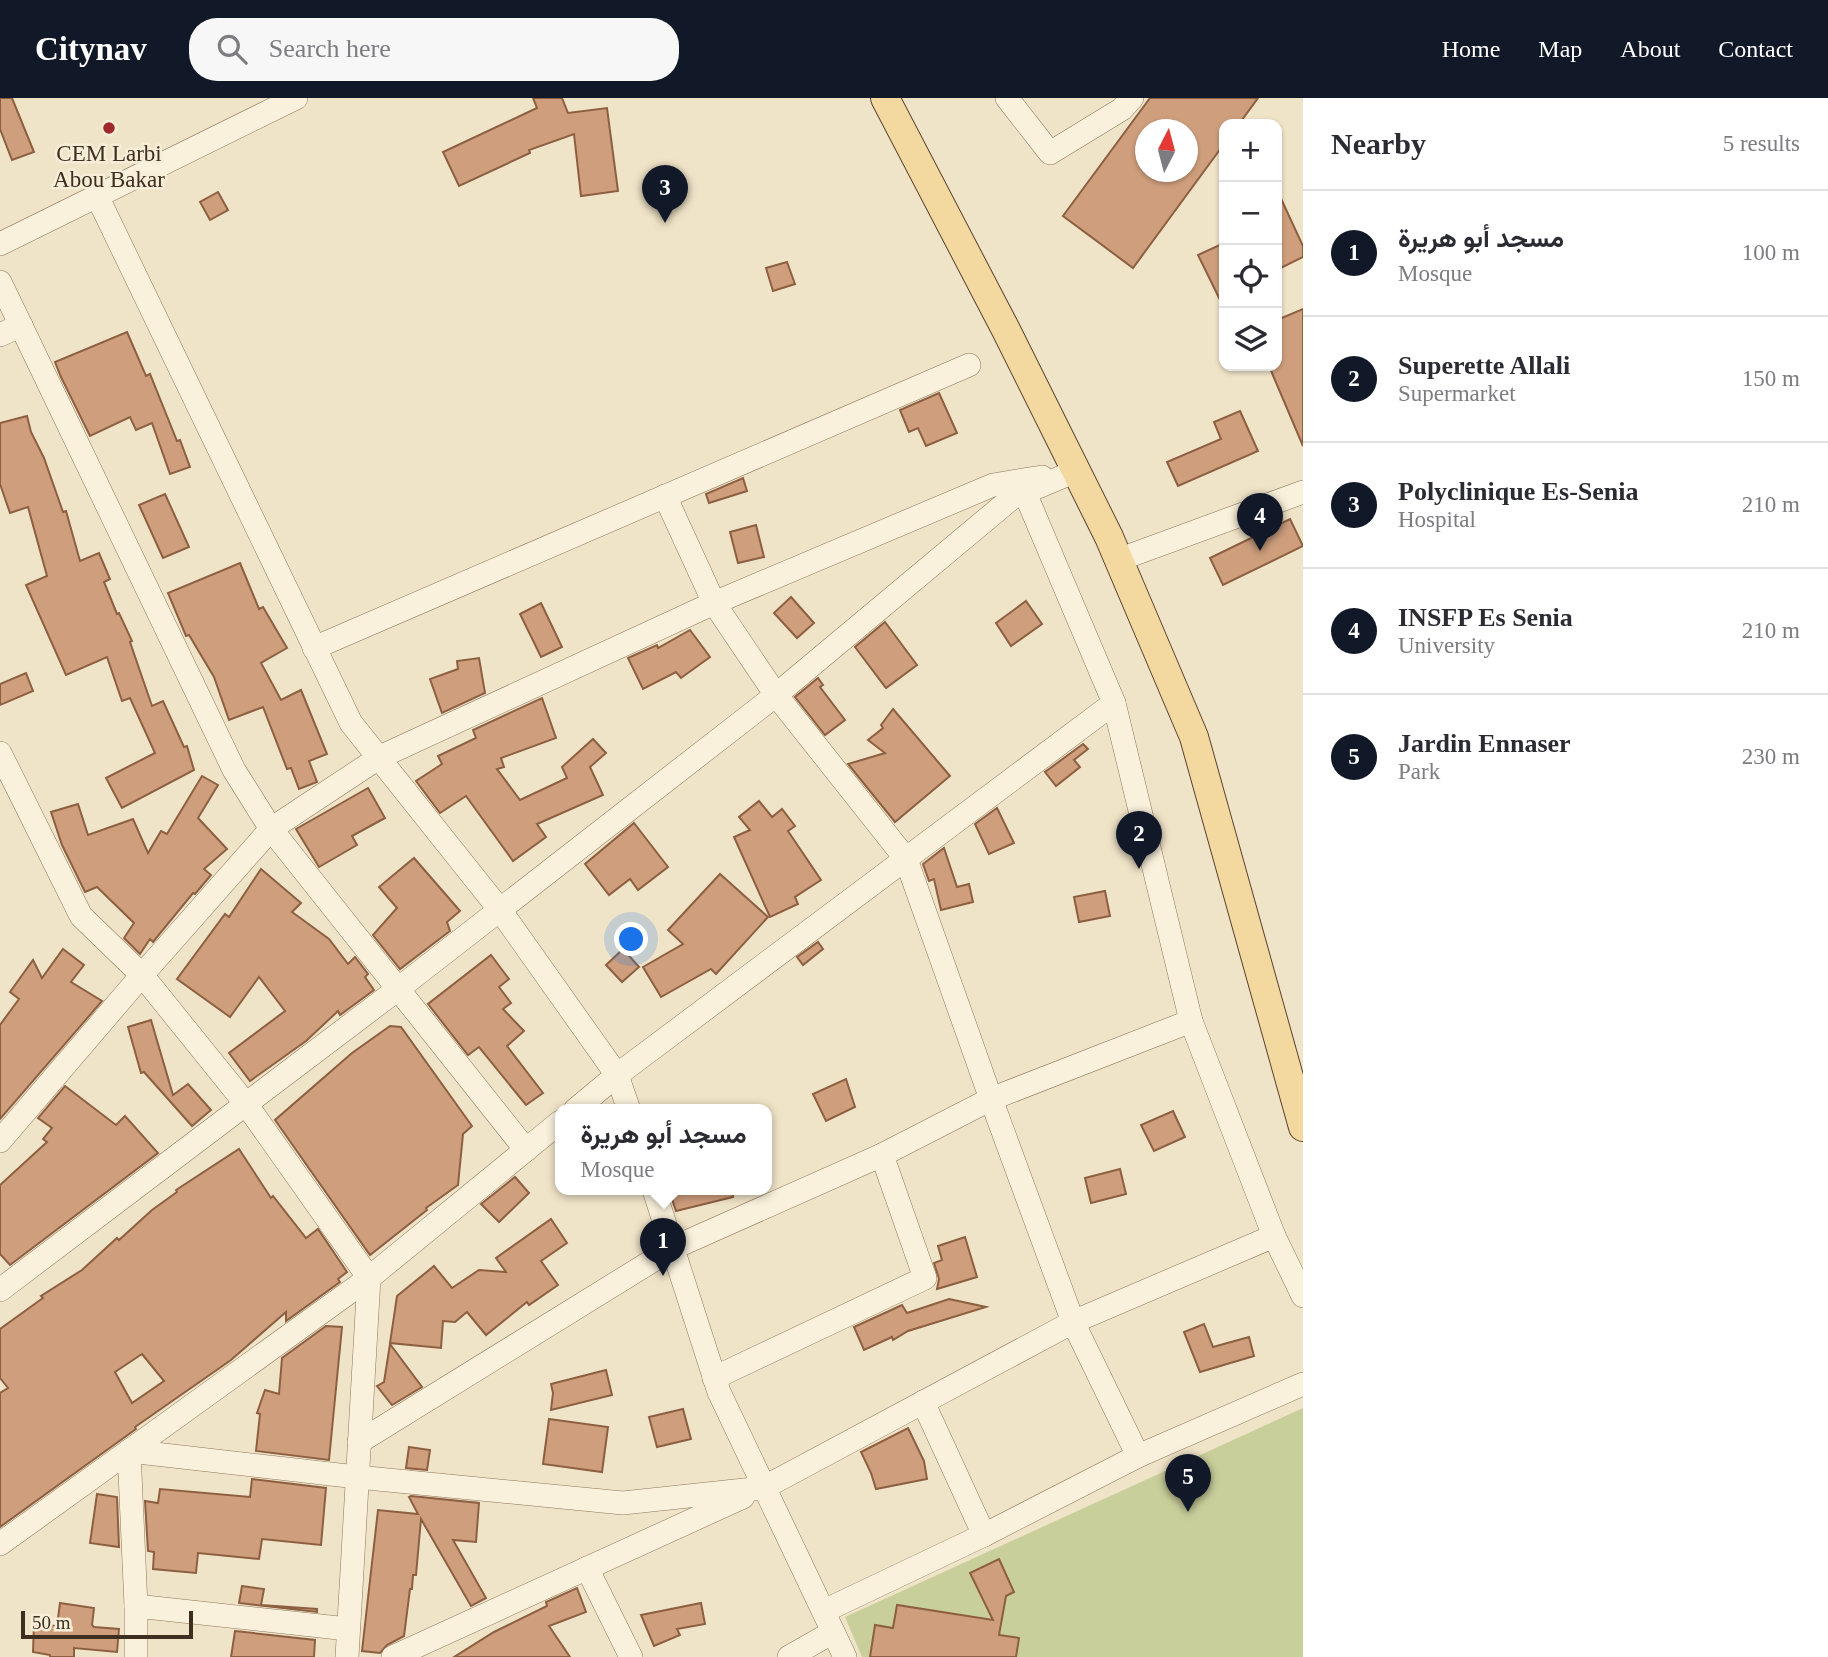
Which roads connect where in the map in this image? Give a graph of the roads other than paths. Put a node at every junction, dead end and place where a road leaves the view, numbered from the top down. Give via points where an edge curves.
1 (296, 98) edge
2 (885, 98) edge
3 (1007, 98) edge
4 (1132, 98) edge
5 (97, 196) junction
6 (0, 244) edge
7 (0, 282) edge
8 (21, 325) junction
9 (0, 335) edge
10 (968, 365) dead end
11 (1076, 471) junction
12 (1303, 492) edge
13 (1025, 493) junction
14 (665, 496) junction
15 (1118, 560) junction
16 (714, 603) junction
17 (314, 648) junction
18 (776, 695) junction
19 (1114, 703) junction
20 (0, 753) edge
21 (380, 757) junction
22 (271, 829) junction
23 (906, 859) junction
24 (500, 910) junction
25 (142, 975) junction
26 (398, 989) junction
27 (1191, 1021) junction
28 (618, 1075) junction
29 (991, 1099) junction
30 (246, 1104) junction
31 (582, 1104) edge
32 (627, 1104) edge
33 (555, 1126) edge
34 (1303, 1127) edge
35 (0, 1141) edge
36 (526, 1150) junction
37 (882, 1155) junction
38 (656, 1195) edge
39 (1274, 1236) junction
40 (673, 1248) junction
41 (369, 1278) junction
42 (0, 1290) edge
43 (1303, 1296) edge
44 (1073, 1322) junction
45 (714, 1378) junction
46 (1303, 1384) edge
47 (923, 1402) junction
48 (359, 1442) junction
49 (129, 1451) junction
50 (1138, 1456) junction
51 (357, 1477) junction
52 (763, 1488) junction
53 (984, 1535) junction
54 (0, 1545) edge
55 (587, 1568) junction
56 (136, 1606) junction
57 (824, 1611) junction
58 (348, 1629) junction
59 (834, 1632) junction
60 (136, 1657) edge
61 (347, 1657) edge
62 (393, 1657) edge
63 (631, 1657) edge
64 (789, 1657) edge
65 (845, 1657) edge

1 - 5 street
2 - 11 main road
3 - 4 street via 1050,153 1122,109
5 - 6 street
5 - 17 street
7 - 8 street
8 - 9 street
8 - 22 street via 234,770
10 - 14 street
11 - 13 street
11 - 15 main road
11 - 16 street via 993,485
12 - 15 street
13 - 18 street via 1012,498
13 - 19 street
14 - 16 street
14 - 17 street
15 - 34 main road via 1194,737
16 - 18 street
16 - 21 street
17 - 21 street via 351,723
18 - 23 street
18 - 24 street
19 - 23 street
19 - 27 street
20 - 25 street via 80,916
21 - 22 street
21 - 24 street
22 - 25 street
22 - 26 street
23 - 28 street
23 - 29 street
24 - 26 street
24 - 28 street
25 - 30 street
25 - 35 street
26 - 30 street
26 - 36 street
27 - 29 street
27 - 39 street
28 - 31 street
28 - 32 street
29 - 37 street
29 - 44 street
30 - 41 street
30 - 42 street
33 - 36 street
36 - 41 street
37 - 40 street
37 - 45 street via 925,1278
38 - 40 street
39 - 43 street
39 - 44 street
40 - 45 street
40 - 48 street
41 - 48 street
41 - 49 street
44 - 47 street
44 - 50 street
45 - 52 street
46 - 50 street
47 - 52 street
47 - 53 street
48 - 51 street
49 - 51 street
49 - 54 street
49 - 56 street
50 - 53 street
51 - 52 street via 623,1503
51 - 58 street
52 - 55 street
52 - 57 street
53 - 57 street
55 - 62 street
55 - 63 street
56 - 58 street
56 - 60 street
57 - 59 street
58 - 61 street
59 - 64 street
59 - 65 street

